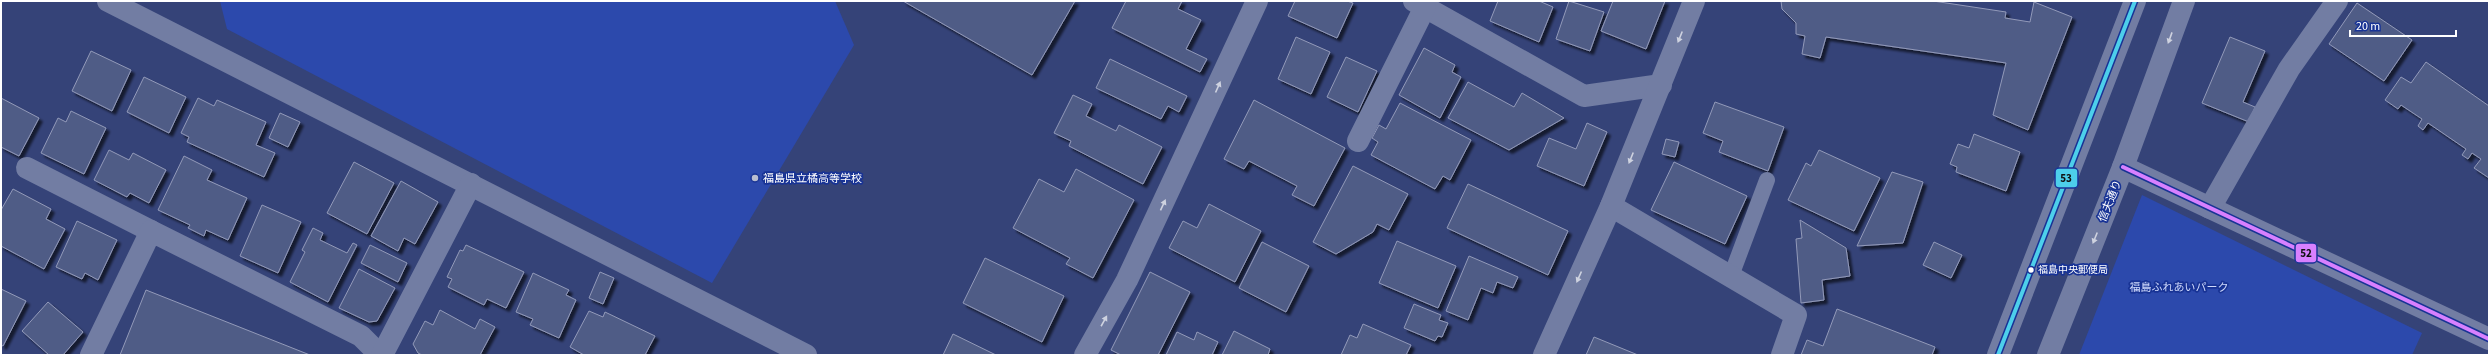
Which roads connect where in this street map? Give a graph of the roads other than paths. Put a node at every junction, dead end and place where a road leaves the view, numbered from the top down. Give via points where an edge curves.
1 (108, 1) edge
2 (1257, 1) edge
3 (1694, 1) edge
4 (2135, 1) edge
5 (2184, 1) edge
6 (2338, 1) edge
7 (1420, 4) edge
8 (1661, 85) junction
9 (1358, 141) dead end
10 (2123, 167) junction
11 (27, 168) dead end
12 (1766, 180) dead end
13 (471, 184) junction
14 (1611, 206) junction
15 (2210, 208) junction
16 (151, 231) junction
17 (1731, 276) junction
18 (2489, 340) edge
19 (91, 355) edge
20 (381, 355) edge
21 (806, 355) edge
22 (1086, 355) edge
23 (1544, 355) edge
24 (1782, 355) edge
25 (1998, 355) edge
26 (2048, 355) edge

1 - 13 main road
22 -> 2 main road via 1127,280
3 -> 8 main road
4 - 25 main road
5 -> 10 main road, 信夫通り
6 - 15 main road via 2288,69
7 - 8 main road via 1584,96
7 - 9 main road
8 -> 14 main road
10 - 15 main road
10 -> 26 main road, 信夫通り
11 - 16 main road
12 - 17 lane
13 - 20 main road
13 - 21 main road
14 - 17 main road
14 -> 23 main road
15 - 18 main road
16 - 19 main road
16 - 20 main road via 361,336
17 - 24 main road via 1796,315

